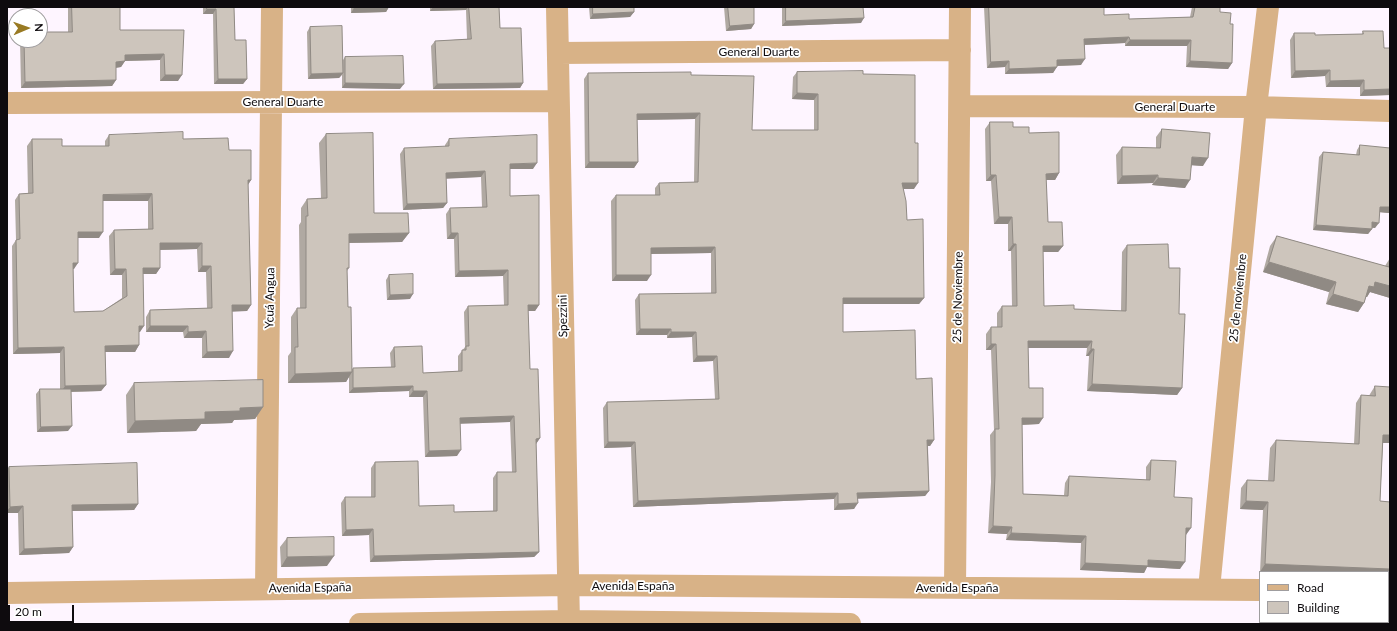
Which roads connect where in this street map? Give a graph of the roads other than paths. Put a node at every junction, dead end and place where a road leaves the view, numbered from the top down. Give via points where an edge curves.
1 (272, 7) edge
2 (557, 7) edge
3 (960, 7) edge
4 (1268, 7) edge
5 (960, 50) junction
6 (558, 53) junction
7 (558, 101) junction
8 (272, 102) junction
9 (7, 103) edge
10 (960, 106) junction
11 (1256, 107) junction
12 (1390, 111) edge
13 (569, 585) junction
14 (955, 588) junction
15 (266, 589) junction
16 (1209, 589) junction
17 (1259, 590) edge
18 (7, 593) edge
19 (569, 622) edge
20 (360, 624) edge
21 (850, 624) edge

1 - 8 street, Ycuá Angua
2 - 6 street, Spezzini
3 - 5 street, 25 de Noviembre
4 - 11 street, 25 de noviembre
5 - 6 street, General Duarte
5 - 10 street, 25 de Noviembre
6 - 7 street, Spezzini
7 - 8 street, General Duarte
7 - 13 street, Spezzini
8 - 9 street, General Duarte
8 - 15 street, Ycuá Angua
10 - 11 street, General Duarte
10 - 14 street, 25 de Noviembre
11 - 12 street, General Duarte
11 - 16 street, 25 de noviembre
13 - 14 street, Avenida España
13 - 15 street, Avenida España
13 - 19 street, Spezzini
14 - 16 street, Avenida España
15 - 18 street, Avenida España
16 - 17 street, Avenida España
19 - 20 street
19 - 21 street

